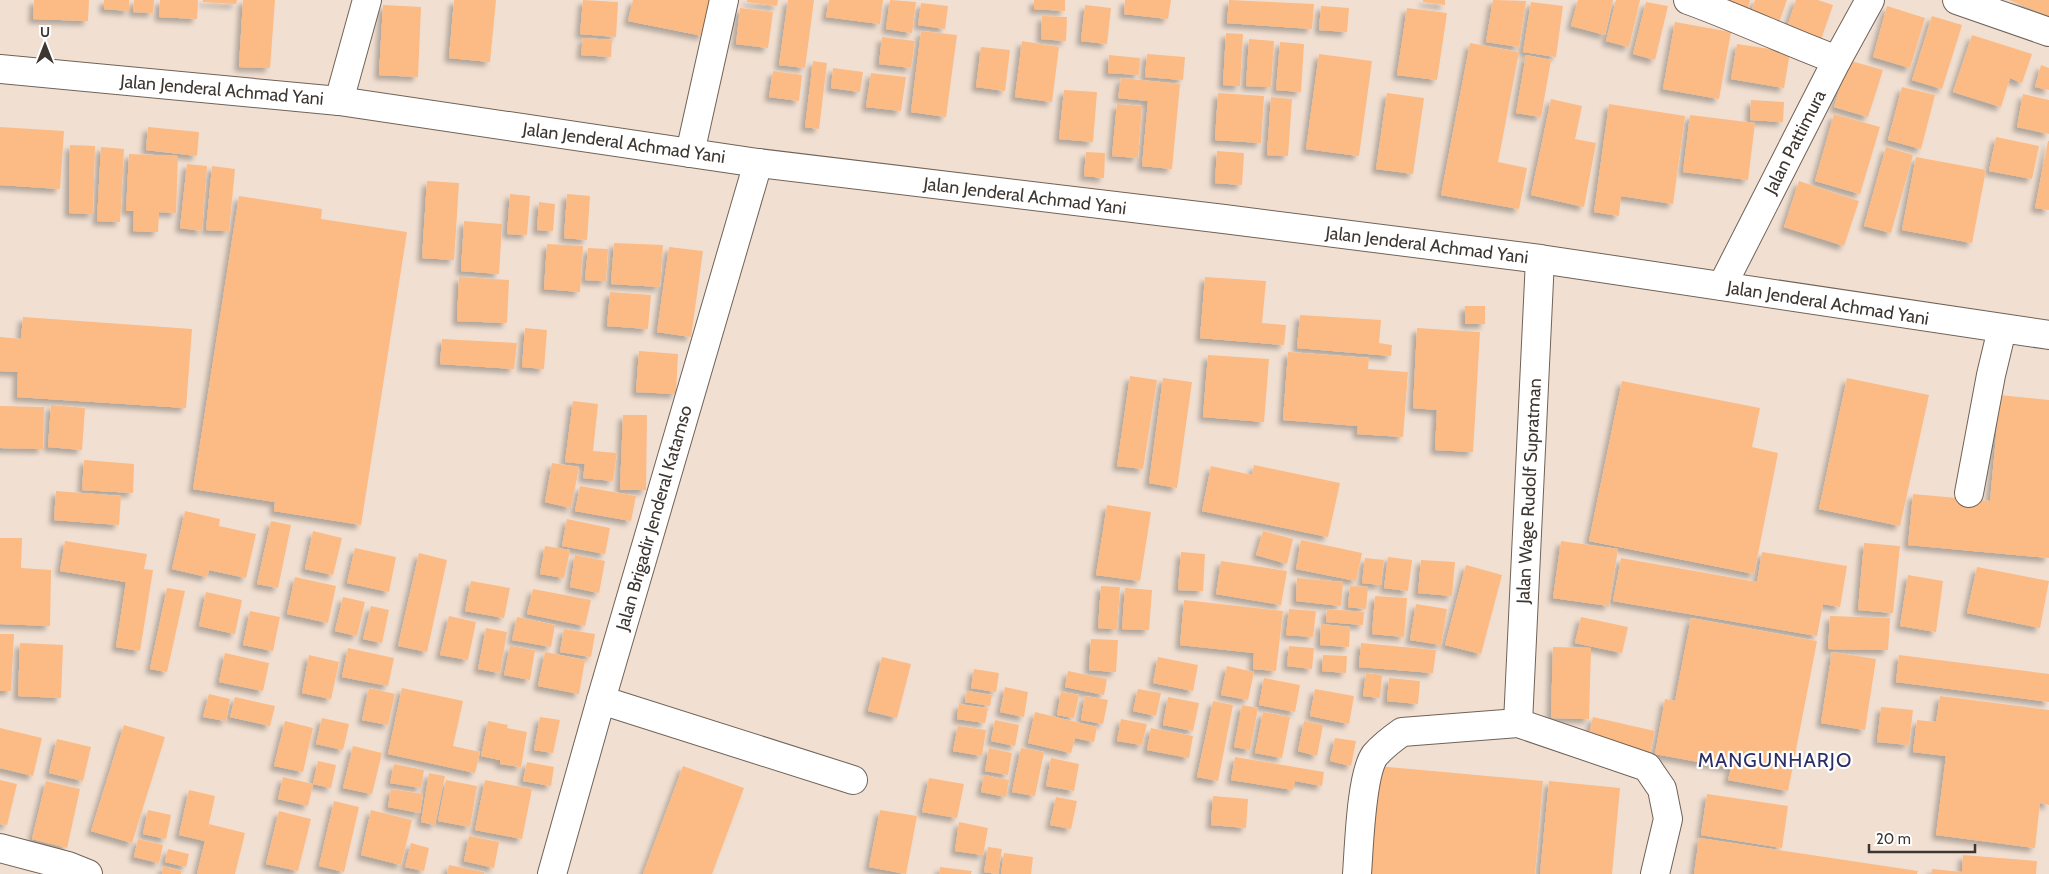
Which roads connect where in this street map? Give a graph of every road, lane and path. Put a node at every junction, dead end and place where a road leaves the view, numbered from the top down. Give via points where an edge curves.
1 (368, 0) edge
2 (724, 0) edge
3 (1688, 0) edge
4 (1870, 0) edge
5 (1957, 0) edge
6 (2049, 32) edge
7 (1837, 60) junction
8 (0, 70) edge
9 (339, 101) junction
10 (690, 153) junction
11 (758, 163) junction
12 (1540, 259) junction
13 (1722, 286) junction
14 (2002, 329) junction
15 (2049, 335) edge
16 (1969, 493) dead end
17 (601, 700) junction
18 (1518, 723) junction
19 (853, 780) dead end
20 (0, 848) edge
21 (88, 874) edge
22 (552, 874) edge
23 (1357, 874) edge
24 (1655, 874) edge

1 - 9 street
2 - 10 street
3 - 7 street
4 - 7 street, Jalan Pattimura
5 - 6 street
7 - 13 street, Jalan Pattimura
8 - 9 street, Jalan Jenderal Achmad Yani
9 - 10 street, Jalan Jenderal Achmad Yani
10 - 11 street, Jalan Jenderal Achmad Yani
11 - 12 street, Jalan Jenderal Achmad Yani
11 - 17 street, Jalan Brigadir Jenderal Katamso
12 - 13 street, Jalan Jenderal Achmad Yani
12 - 18 street, Jalan Wage Rudolf Supratman
13 - 14 street, Jalan Jenderal Achmad Yani
14 - 15 street, Jalan Jenderal Achmad Yani
14 - 16 street
17 - 19 street
17 - 22 street, Jalan Brigadir Jenderal Katamso
18 - 23 street via 1402,732 1387,742 1374,757 1368,776
18 - 24 street via 1647,767 1662,789 1668,819
20 - 21 street

